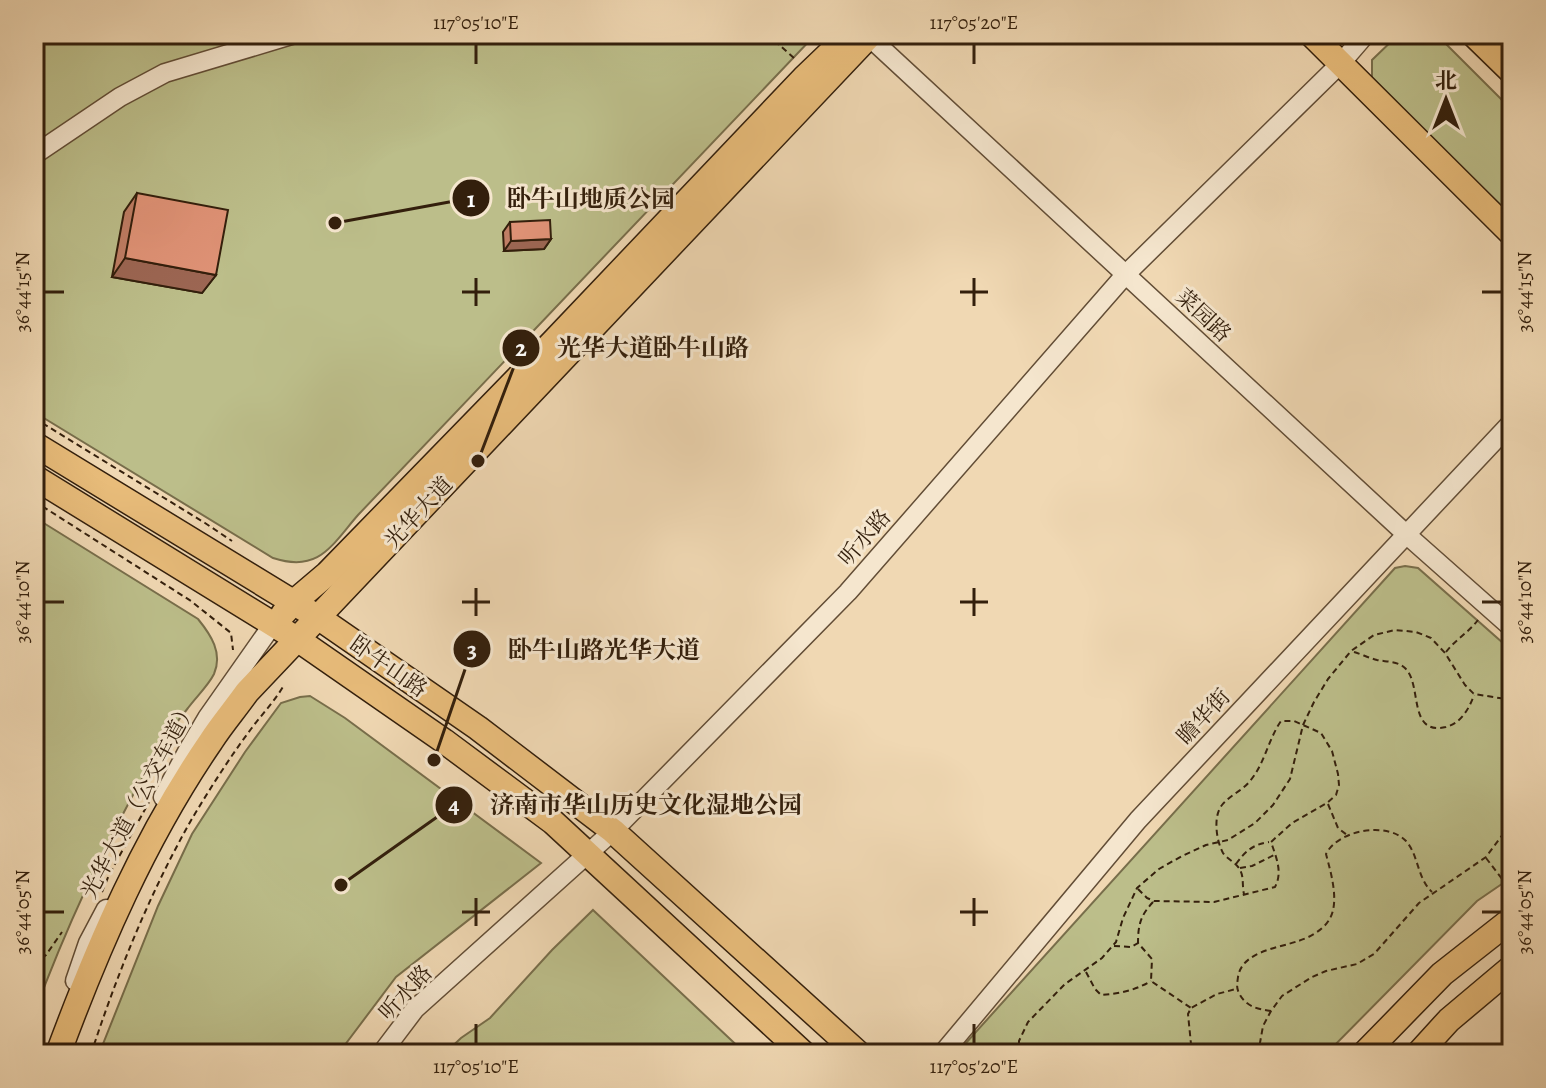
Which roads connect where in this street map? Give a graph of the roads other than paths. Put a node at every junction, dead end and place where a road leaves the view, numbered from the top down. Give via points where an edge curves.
1 (295, 34) edge
2 (1311, 34) edge
3 (1366, 34) edge
4 (1473, 34) edge
5 (864, 35) edge
6 (1341, 63) junction
7 (1512, 72) edge
8 (34, 155) edge
9 (1512, 234) edge
10 (1125, 275) junction
11 (1512, 422) edge
12 (34, 444) edge
13 (34, 477) edge
14 (1407, 535) junction
15 (294, 602) junction
16 (319, 618) junction
17 (273, 624) junction
18 (1512, 628) edge
19 (297, 639) junction
20 (613, 831) junction
21 (589, 854) junction
22 (1512, 919) edge
23 (1512, 967) edge
24 (50, 1054) edge
25 (58, 1054) edge
26 (381, 1054) edge
27 (804, 1054) edge
28 (859, 1054) edge
29 (942, 1054) edge
30 (1364, 1054) edge
31 (1418, 1054) edge

1 - 8 street via 165,73
2 - 6 main road
3 - 6 street, 听水路
4 - 7 main road
5 - 10 street, 菜园路
5 - 15 main road, 光华大道 via 804,78 338,563
5 - 16 main road, 光华大道
6 - 9 main road
6 - 10 street, 听水路
10 - 14 street, 菜园路
10 - 20 street, 听水路 via 848,592
11 - 14 street, 瞻华街
12 - 15 main road, 卧牛山路
13 - 17 main road
14 - 18 street, 菜园路
14 - 29 street, 瞻华街 via 1138,820
15 - 16 main road, 卧牛山路
15 - 17 main road, 光华大道
16 - 19 main road, 光华大道
16 - 20 main road, 卧牛山路 via 478,728
17 - 19 main road
17 - 24 street, 光华大道（公交车道） via 175,774 88,943
19 - 21 main road via 444,741
19 - 25 main road, 光华大道 via 210,741 160,824 107,930
20 - 21 street, 听水路
20 - 28 main road, 卧牛山路
21 - 26 street, 听水路 via 415,1009
21 - 27 main road
22 - 30 main road via 1442,974
23 - 31 main road

